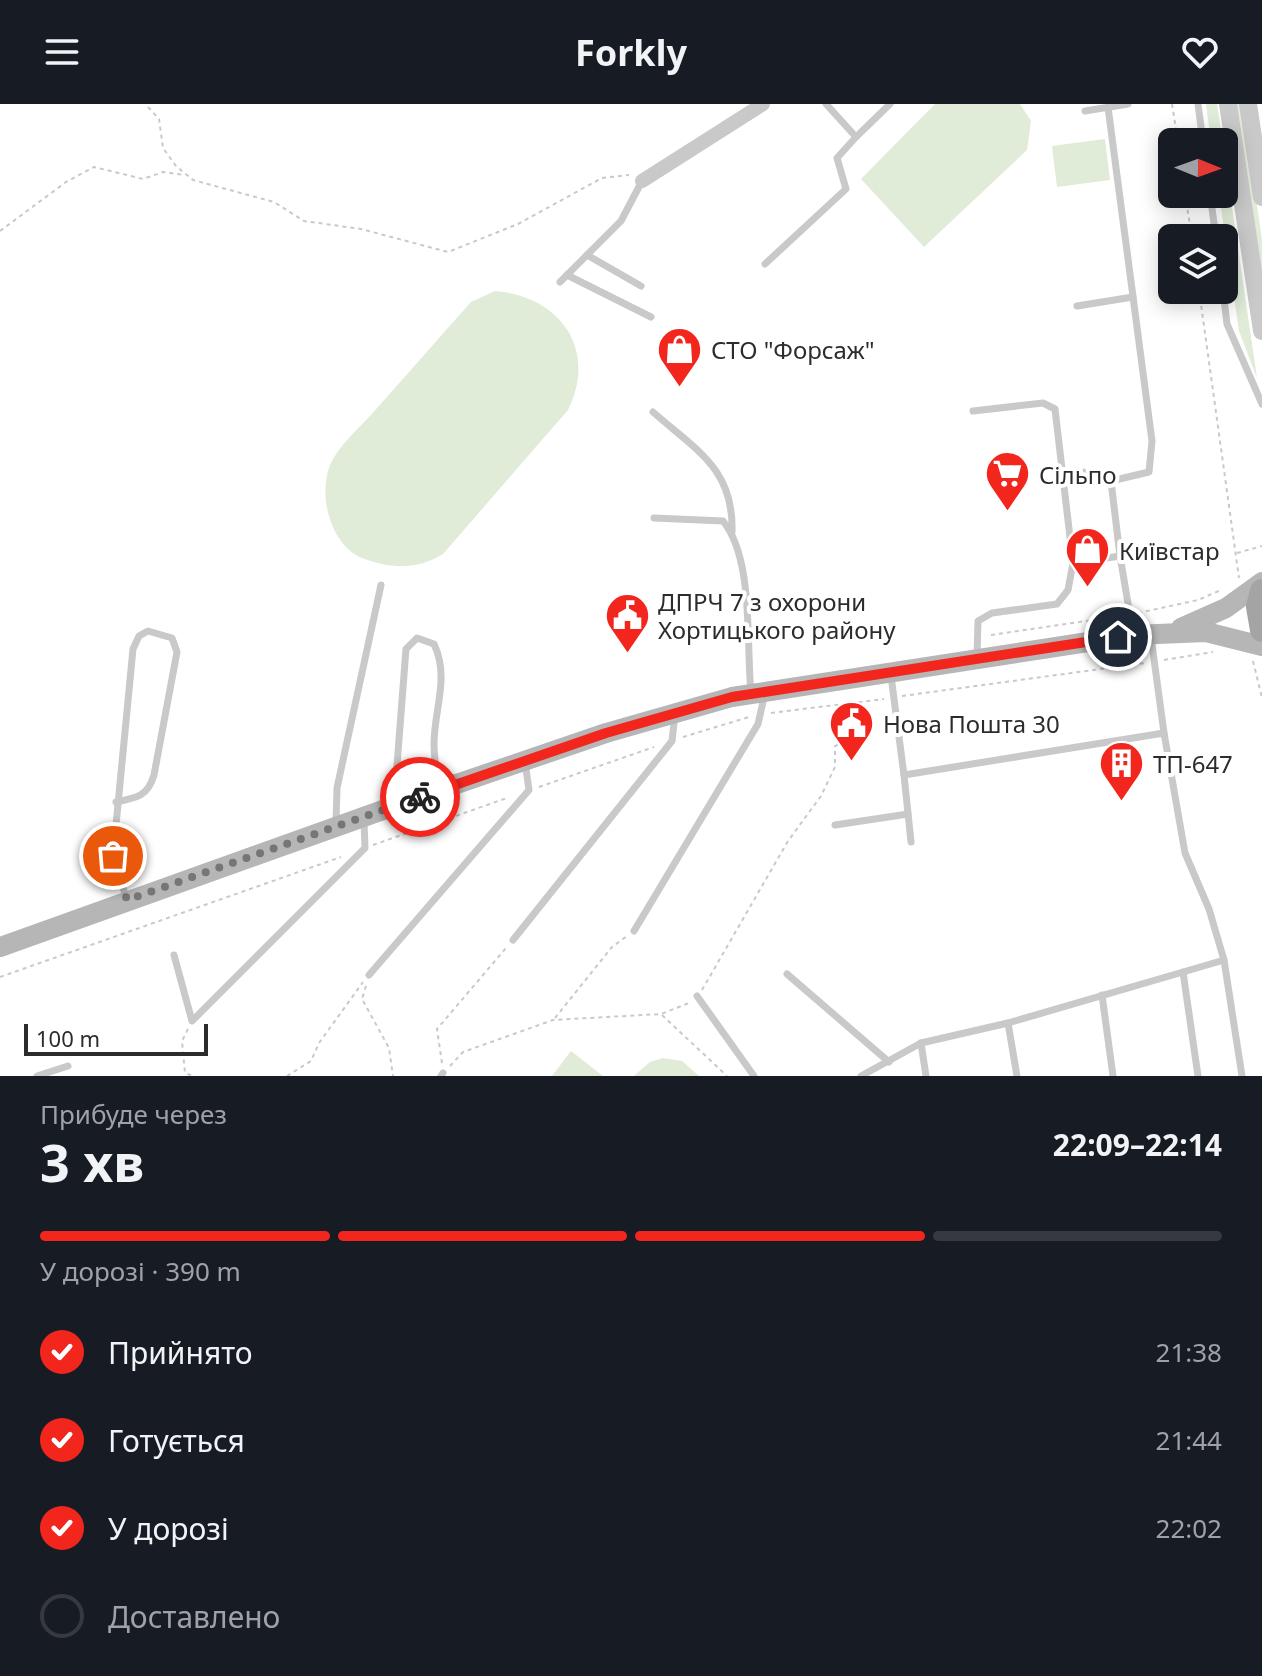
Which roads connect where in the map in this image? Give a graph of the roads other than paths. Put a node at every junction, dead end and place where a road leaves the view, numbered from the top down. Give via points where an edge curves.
1 (763, 104) edge
2 (826, 104) edge
3 (890, 104) edge
4 (1128, 104) edge
5 (1198, 104) edge
6 (1228, 104) edge
7 (1248, 104) edge
8 (1108, 107) junction
9 (1085, 111) dead end
10 (1201, 128) edge
11 (856, 137) junction
12 (648, 177) joint
13 (1262, 197) edge
14 (587, 255) junction
15 (765, 264) dead end
16 (567, 275) junction
17 (560, 282) dead end
18 (641, 286) dead end
19 (1133, 297) junction
20 (1225, 304) edge
21 (1077, 306) dead end
22 (651, 317) dead end
23 (1262, 331) edge
24 (1262, 404) edge
25 (973, 411) dead end
26 (653, 412) dead end
27 (1062, 475) junction
28 (1111, 481) junction
29 (654, 518) dead end
30 (732, 532) junction
31 (1120, 556) junction
32 (1073, 563) junction
33 (1262, 582) edge
34 (381, 585) dead end
35 (1262, 591) edge
36 (1262, 630) edge
37 (1174, 631) junction
38 (1142, 634) junction
39 (1257, 652) edge
40 (977, 658) junction
41 (890, 672) junction
42 (758, 693) junction
43 (675, 711) junction
44 (1164, 733) junction
45 (525, 762) junction
46 (904, 775) junction
47 (439, 790) junction
48 (116, 802) junction
49 (393, 806) junction
50 (908, 814) junction
51 (363, 819) junction
52 (835, 825) dead end
53 (336, 828) junction
54 (911, 842) dead end
55 (127, 900) junction
56 (634, 931) road end
57 (513, 940) road end
58 (0, 947) edge
59 (174, 955) dead end
60 (1224, 960) junction
61 (1183, 972) junction
62 (787, 974) dead end
63 (369, 975) road end
64 (1102, 995) junction
65 (697, 996) road end
66 (1008, 1023) junction
67 (921, 1043) junction
68 (889, 1062) junction
69 (68, 1066) dead end
70 (37, 1076) edge
71 (754, 1076) edge
72 (861, 1076) edge
73 (926, 1076) edge
74 (1017, 1076) edge
75 (1113, 1076) edge
76 (1198, 1076) edge
77 (1242, 1076) edge

1 - 12 street
2 - 11 lane
3 - 11 lane
4 - 8 lane
5 - 10 lane
6 - 23 street
7 - 13 street
8 - 9 lane
8 - 19 lane
11 - 15 lane via 837,158 846,189
12 - 14 lane via 621,221
14 - 16 lane
14 - 18 lane
16 - 17 lane
16 - 22 lane
19 - 21 lane
19 - 28 lane via 1150,415 1150,467 1143,475
20 - 24 lane via 1227,324
25 - 27 lane via 1051,405
26 - 30 lane via 720,473 733,505
27 - 28 lane via 1083,472
27 - 32 lane
28 - 31 lane
29 - 30 lane via 723,521
30 - 42 lane
31 - 32 lane
31 - 38 lane via 1130,614
32 - 40 lane via 1068,590 1057,604 992,613 978,621
33 - 37 main road via 1226,608
34 - 53 lane via 337,788
35 - 36 main road
37 - 38 main road
37 - 39 main road via 1230,636
38 - 40 main road
38 - 44 lane via 1154,662
40 - 41 main road
41 - 42 main road
41 - 46 lane
42 - 43 main road
42 - 56 lane via 763,713
43 - 45 main road
43 - 57 lane via 672,741
44 - 46 lane
44 - 60 lane via 1185,853
45 - 47 main road
45 - 63 lane via 529,790
46 - 50 lane
47 - 49 main road
47 - 49 lane via 434,742 443,681 434,644 417,638 406,649
48 - 48 lane via 133,649 148,631 177,644 160,744 151,787 142,797
48 - 55 lane via 113,856
49 - 51 main road
50 - 52 lane
50 - 54 lane
51 - 53 main road
51 - 59 lane via 365,848 192,1021
53 - 55 main road
55 - 58 main road
60 - 61 lane
60 - 77 lane
61 - 64 lane
61 - 76 lane
62 - 68 lane
64 - 66 lane
64 - 75 lane
65 - 71 lane
66 - 67 lane
66 - 74 lane
67 - 68 lane
67 - 73 lane
68 - 72 lane
69 - 70 lane

